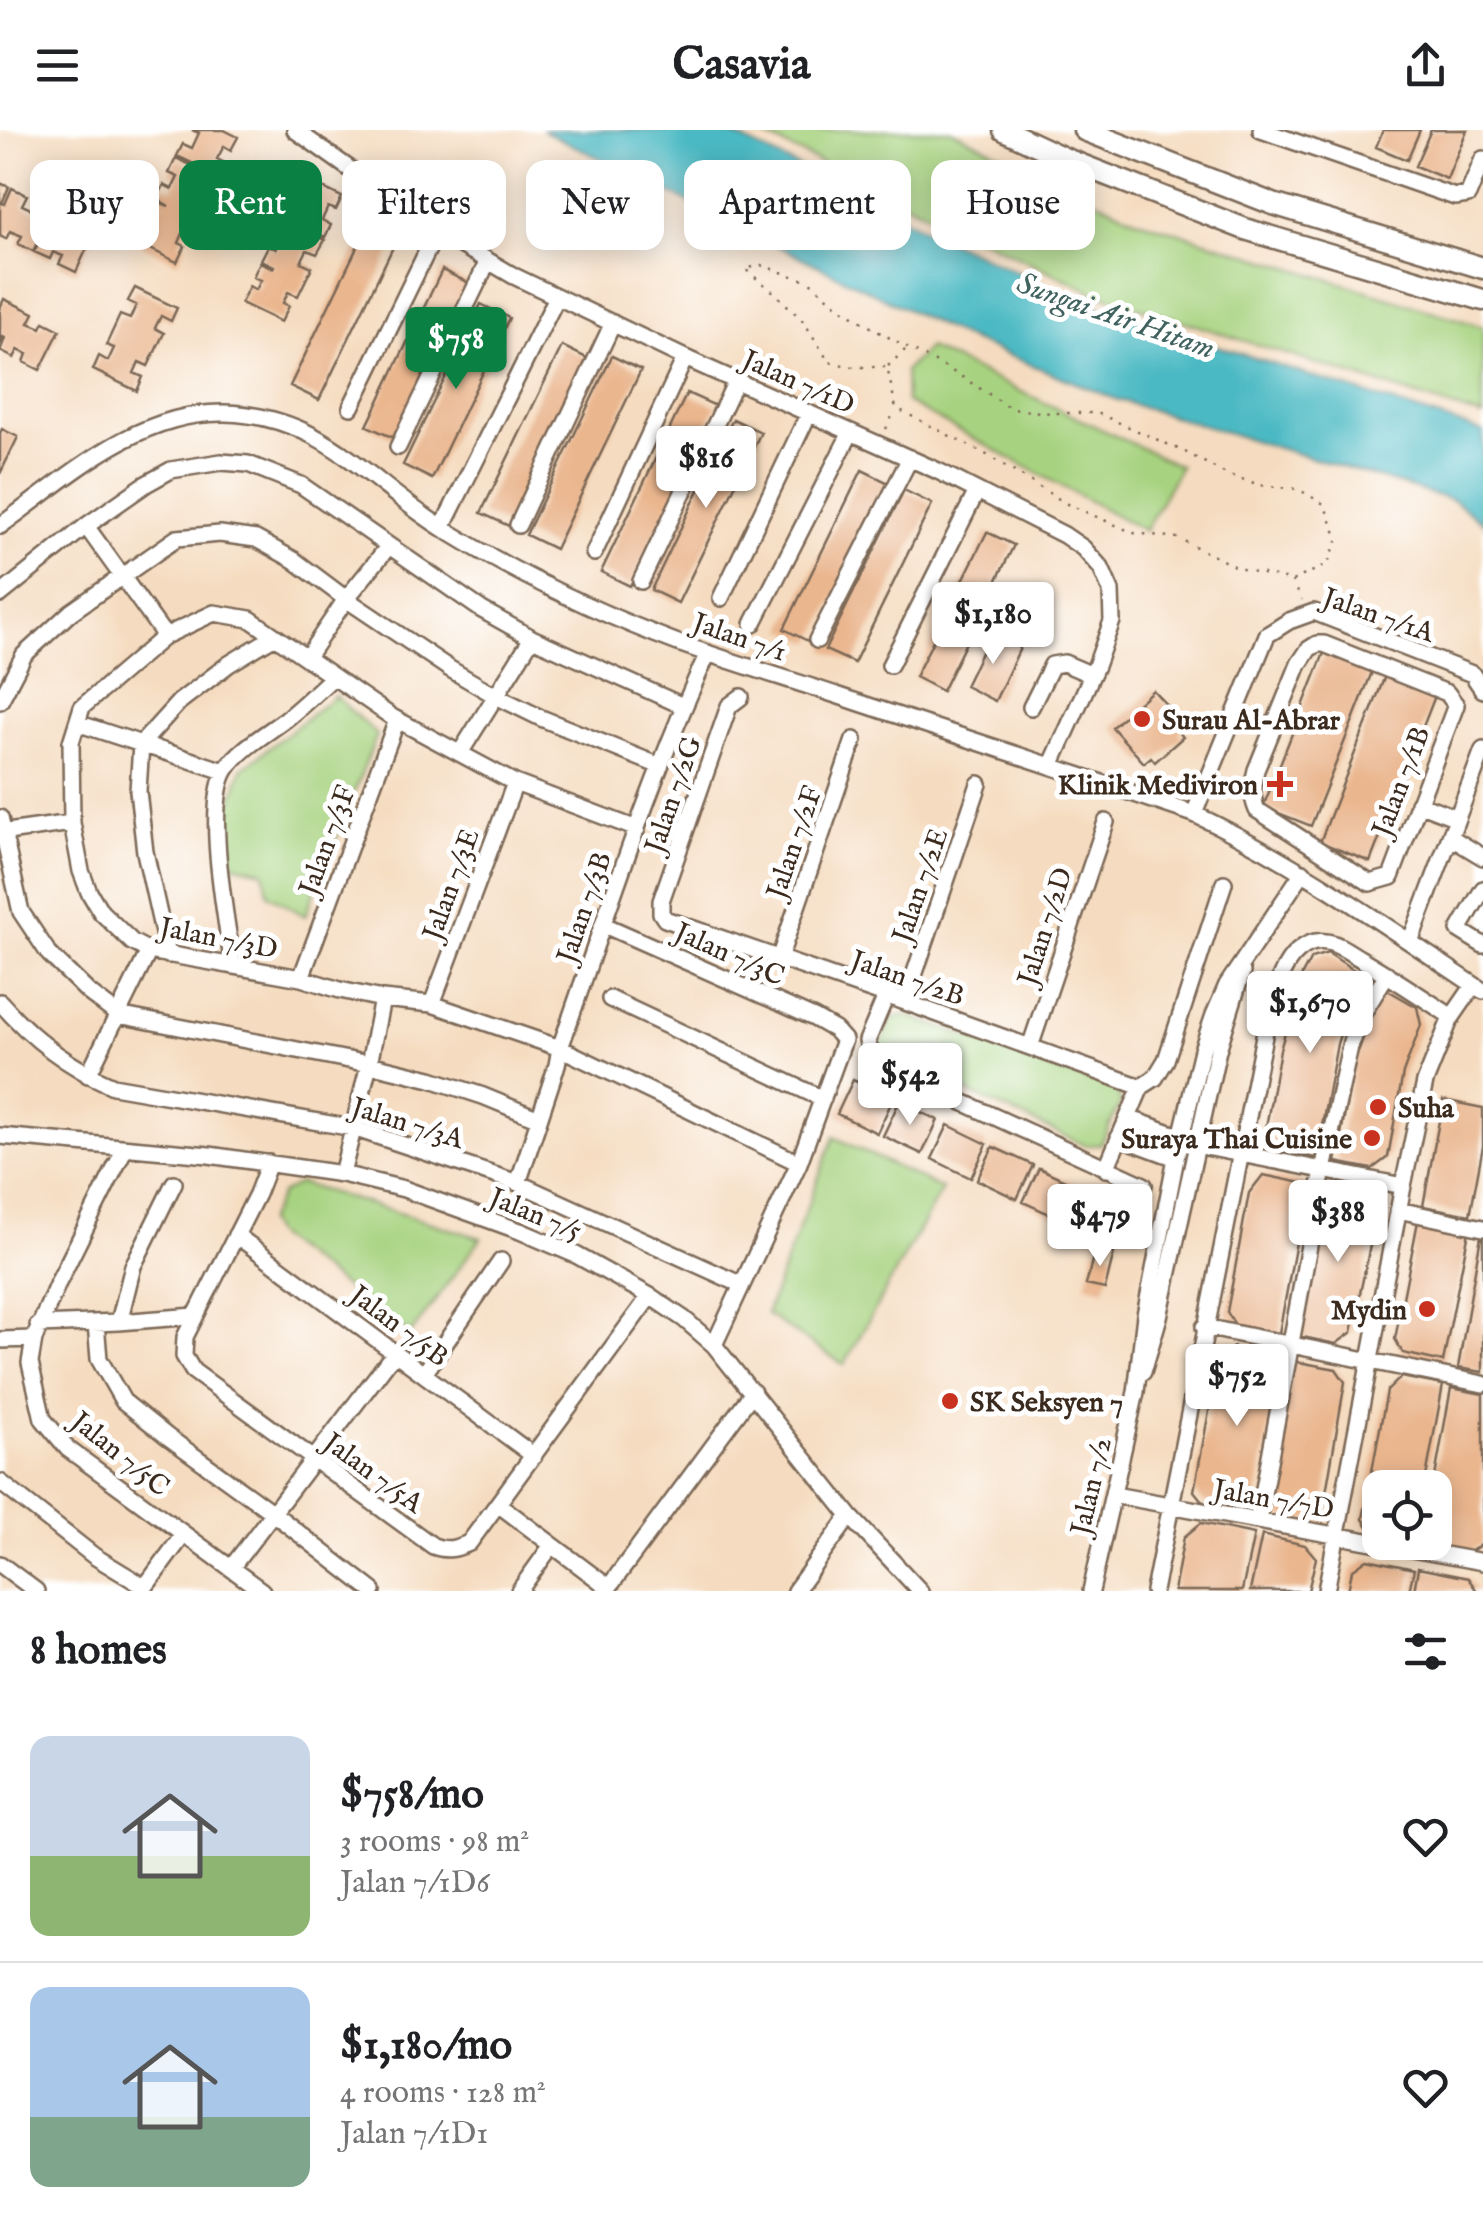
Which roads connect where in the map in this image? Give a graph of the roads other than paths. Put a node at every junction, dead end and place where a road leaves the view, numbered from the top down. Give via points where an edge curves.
1 (295, 130) edge
2 (1004, 130) edge
3 (1084, 130) edge
4 (1261, 130) edge
5 (1483, 159) edge
6 (342, 163) edge
7 (428, 250) edge
8 (469, 250) edge
9 (488, 261) junction
10 (1483, 268) edge
11 (557, 296) junction
12 (1483, 300) edge
13 (613, 324) junction
14 (686, 358) junction
15 (736, 380) junction
16 (351, 406) dead end
17 (809, 413) junction
18 (851, 432) junction
19 (398, 448) dead end
20 (910, 458) junction
21 (977, 491) junction
22 (518, 525) dead end
23 (0, 526) edge
24 (86, 526) junction
25 (442, 528) junction
26 (388, 547) junction
27 (594, 553) dead end
28 (122, 576) junction
29 (641, 581) dead end
30 (0, 595) edge
31 (720, 598) dead end
32 (346, 599) junction
33 (753, 624) dead end
34 (165, 636) junction
35 (275, 636) junction
36 (532, 638) junction
37 (817, 640) dead end
38 (708, 653) junction
39 (307, 657) junction
40 (890, 665) dead end
41 (1092, 675) junction
42 (332, 678) junction
43 (1483, 690) edge
44 (496, 696) junction
45 (741, 698) dead end
46 (0, 700) edge
47 (683, 706) junction
48 (1031, 707) dead end
49 (1235, 713) junction
50 (397, 720) junction
51 (77, 723) junction
52 (1273, 729) junction
53 (854, 740) dead end
54 (141, 744) junction
55 (1483, 750) edge
56 (460, 753) junction
57 (660, 766) junction
58 (1051, 766) junction
59 (224, 772) junction
60 (514, 782) junction
61 (979, 784) dead end
62 (1418, 803) junction
63 (1194, 814) junction
64 (1457, 818) junction
65 (1106, 822) dead end
66 (72, 824) junction
67 (1, 828) edge
68 (637, 829) junction
69 (1450, 837) junction
70 (1483, 856) edge
71 (1303, 872) junction
72 (1224, 882) dead end
73 (1483, 889) edge
74 (662, 913) joint
75 (604, 924) junction
76 (1410, 942) junction
77 (1483, 945) edge
78 (150, 951) junction
79 (168, 955) junction
80 (780, 960) junction
81 (233, 966) junction
82 (1387, 974) junction
83 (301, 978) junction
84 (1478, 988) edge
85 (886, 996) junction
86 (610, 998) dead end
87 (382, 999) junction
88 (0, 1002) edge
89 (905, 1002) junction
90 (432, 1004) junction
91 (118, 1015) junction
92 (1452, 1017) junction
93 (1030, 1047) junction
94 (560, 1048) junction
95 (369, 1064) junction
96 (88, 1075) junction
97 (1141, 1087) junction
98 (823, 1099) junction
99 (1128, 1118) junction
100 (539, 1119) junction
101 (352, 1128) junction
102 (0, 1136) edge
103 (1119, 1138) junction
104 (1189, 1141) junction
105 (126, 1148) junction
106 (1239, 1153) junction
107 (1176, 1158) junction
108 (269, 1162) junction
109 (799, 1163) junction
110 (1106, 1168) junction
111 (1323, 1170) junction
112 (342, 1174) junction
113 (174, 1183) dead end
114 (518, 1183) junction
115 (1144, 1185) dead end
116 (1402, 1186) junction
117 (1398, 1210) junction
118 (1483, 1228) edge
119 (236, 1235) junction
120 (500, 1261) dead end
121 (742, 1286) junction
122 (650, 1296) junction
123 (194, 1316) junction
124 (118, 1322) junction
125 (96, 1323) junction
126 (1204, 1327) junction
127 (36, 1332) junction
128 (0, 1340) edge
129 (1290, 1344) junction
130 (714, 1345) junction
131 (396, 1352) junction
132 (1370, 1361) junction
133 (424, 1374) junction
134 (1483, 1384) edge
135 (752, 1392) junction
136 (1136, 1392) junction
137 (534, 1456) junction
138 (314, 1459) junction
139 (0, 1482) edge
140 (1114, 1494) junction
141 (498, 1504) junction
142 (1170, 1505) junction
143 (273, 1513) junction
144 (850, 1516) junction
145 (1258, 1522) junction
146 (184, 1534) junction
147 (1337, 1536) junction
148 (552, 1545) junction
149 (1483, 1562) edge
150 (0, 1564) edge
151 (232, 1568) junction
152 (144, 1589) edge
153 (607, 1589) edge
154 (36, 1591) edge
155 (262, 1591) edge
156 (373, 1591) edge
157 (518, 1591) edge
158 (795, 1591) edge
159 (920, 1591) edge
160 (1091, 1591) edge
161 (1154, 1591) edge
162 (1326, 1591) edge

1 - 6 street, Jalan 7/1D
2 - 12 main road via 1245,229
3 - 10 main road via 1273,204
4 - 5 street via 1455,197 1468,195
7 - 16 street
8 - 9 street, Jalan 7/1D
9 - 11 street, Jalan 7/1D
9 - 19 street
11 - 13 street, Jalan 7/1D
11 - 25 street
13 - 14 street, Jalan 7/1D
13 - 22 street
14 - 15 street, Jalan 7/1D
14 - 27 street
15 - 17 street, Jalan 7/1D
15 - 29 street
17 - 18 street, Jalan 7/1D
17 - 31 street
18 - 20 street, Jalan 7/1D
18 - 33 street
20 - 21 street, Jalan 7/1D
20 - 37 street
21 - 40 street
21 - 41 street, Jalan 7/1D via 1064,535 1102,568 1112,621
23 - 25 street, Jalan 7/1 via 144,429 225,414 262,417 334,446
24 - 26 street via 171,470 222,462 248,464 301,485
24 - 28 street
24 - 30 street
25 - 38 street, Jalan 7/1 via 585,604
26 - 32 street
26 - 36 street
28 - 32 street via 177,538 220,534 256,539
28 - 34 street
28 - 46 street via 24,655
32 - 39 street
32 - 44 street
34 - 35 street via 214,613 250,619
34 - 51 street via 82,708
35 - 39 street
35 - 54 street via 179,702
36 - 44 street
36 - 47 street
38 - 47 street, Jalan 7/3B
38 - 58 street, Jalan 7/1
39 - 42 street
41 - 48 street via 1064,662 1052,665
41 - 58 street, Jalan 7/1D
42 - 50 street
42 - 59 street
43 - 49 street, Jalan 7/1A via 1472,674 1314,612 1267,635
44 - 56 street
44 - 57 street
45 - 74 street, Jalan 7/2G via 729,706
47 - 57 street, Jalan 7/3B
49 - 52 street
49 - 63 street, Jalan 7/1A
50 - 56 street
50 - 83 street, Jalan 7/3F
51 - 54 street
51 - 66 street, Jalan 7/3D via 71,742
52 - 62 street, Jalan 7/1B via 1252,786 1257,810 1370,884 1391,878
52 - 62 street, Jalan 7/1B via 1298,664 1316,644 1447,694 1456,705
53 - 80 street, Jalan 7/2F
54 - 59 street
54 - 79 street via 138,791
55 - 64 street
56 - 60 street
57 - 68 street, Jalan 7/3B
58 - 63 street, Jalan 7/1
59 - 81 street via 216,808
60 - 68 street
60 - 90 street, Jalan 7/3E
61 - 89 street, Jalan 7/2E
62 - 64 street
63 - 71 street, Jalan 7/1
64 - 69 street
65 - 93 street, Jalan 7/2D
66 - 67 street
66 - 78 street, Jalan 7/3D via 89,892 116,928
67 - 91 street via 21,912 49,954
68 - 75 street, Jalan 7/3B
69 - 70 street
69 - 76 street
71 - 76 street, Jalan 7/1
71 - 104 street, Jalan 7/2 via 1246,959
72 - 97 street via 1166,1060
73 - 77 street via 1459,930
74 - 80 street, Jalan 7/2B
75 - 94 street, Jalan 7/3B
75 - 98 street, Jalan 7/3C via 835,1030 844,1040
76 - 84 street, Jalan 7/1
78 - 79 street, Jalan 7/3D
78 - 91 street
79 - 81 street, Jalan 7/3D
80 - 85 street, Jalan 7/2B
81 - 83 street, Jalan 7/3D
82 - 92 street
82 - 106 street via 1332,942 1295,952 1267,1021
82 - 111 street via 1351,1042
83 - 87 street, Jalan 7/3D
84 - 92 street
85 - 89 street, Jalan 7/2B
85 - 110 street via 867,1042 874,1061
86 - 98 street
87 - 90 street, Jalan 7/3D
87 - 95 street
88 - 96 street, Jalan 7/3A via 47,1048
89 - 93 street, Jalan 7/2B
90 - 94 street, Jalan 7/3D
91 - 95 street
91 - 96 street
92 - 116 street via 1424,1082
93 - 97 street, Jalan 7/2B
94 - 100 street, Jalan 7/3B
94 - 109 street, Jalan 7/3D
95 - 100 street via 431,1078
95 - 101 street
96 - 101 street, Jalan 7/3A via 113,1086
97 - 99 street
98 - 109 street
99 - 103 street
99 - 104 street
100 - 114 street, Jalan 7/3B
101 - 112 street
101 - 114 street, Jalan 7/3A
102 - 105 street, Jalan 7/5
103 - 107 street
103 - 110 street
104 - 106 street
104 - 107 street, Jalan 7/2
104 - 136 street, Jalan 7/2 via 1159,1317
105 - 108 street, Jalan 7/5
105 - 127 street, Jalan 7/5C
106 - 111 street
106 - 126 street
107 - 136 street, Jalan 7/2 via 1144,1314
108 - 112 street, Jalan 7/5
108 - 119 street, Jalan 7/5A
109 - 121 street
110 - 115 street
111 - 116 street
111 - 129 street
112 - 122 street, Jalan 7/5 via 520,1231
113 - 124 street via 133,1266
114 - 121 street, Jalan 7/3A
116 - 117 street
117 - 118 street
117 - 132 street
119 - 123 street, Jalan 7/5A
119 - 131 street, Jalan 7/5B
120 - 133 street
121 - 130 street
122 - 130 street, Jalan 7/5
122 - 137 street, Jalan 7/5A
123 - 124 street
123 - 138 street, Jalan 7/5A via 184,1356 193,1371
124 - 125 street
125 - 127 street
125 - 143 street via 99,1359 124,1400
126 - 129 street
126 - 142 street
127 - 128 street
127 - 146 street, Jalan 7/5C via 30,1363 43,1418 68,1449
129 - 132 street
129 - 145 street
130 - 135 street, Jalan 7/5
131 - 133 street, Jalan 7/5B
131 - 138 street
132 - 134 street
132 - 147 street
133 - 137 street, Jalan 7/5B
135 - 144 street, Jalan 7/5
135 - 153 street
136 - 140 street, Jalan 7/2
137 - 141 street, Jalan 7/5A
138 - 141 street, Jalan 7/5A via 444,1550 469,1543
138 - 143 street
139 - 152 street
140 - 142 street, Jalan 7/7D
140 - 160 street, Jalan 7/2
141 - 148 street
142 - 145 street, Jalan 7/7D
142 - 161 street
143 - 151 street
143 - 156 street
144 - 158 street
144 - 159 street, Jalan 7/5
145 - 147 street, Jalan 7/7D
146 - 151 street, Jalan 7/5C
146 - 152 street
147 - 149 street, Jalan 7/7D
147 - 162 street
148 - 153 street
148 - 157 street
150 - 154 street
151 - 155 street, Jalan 7/5C

